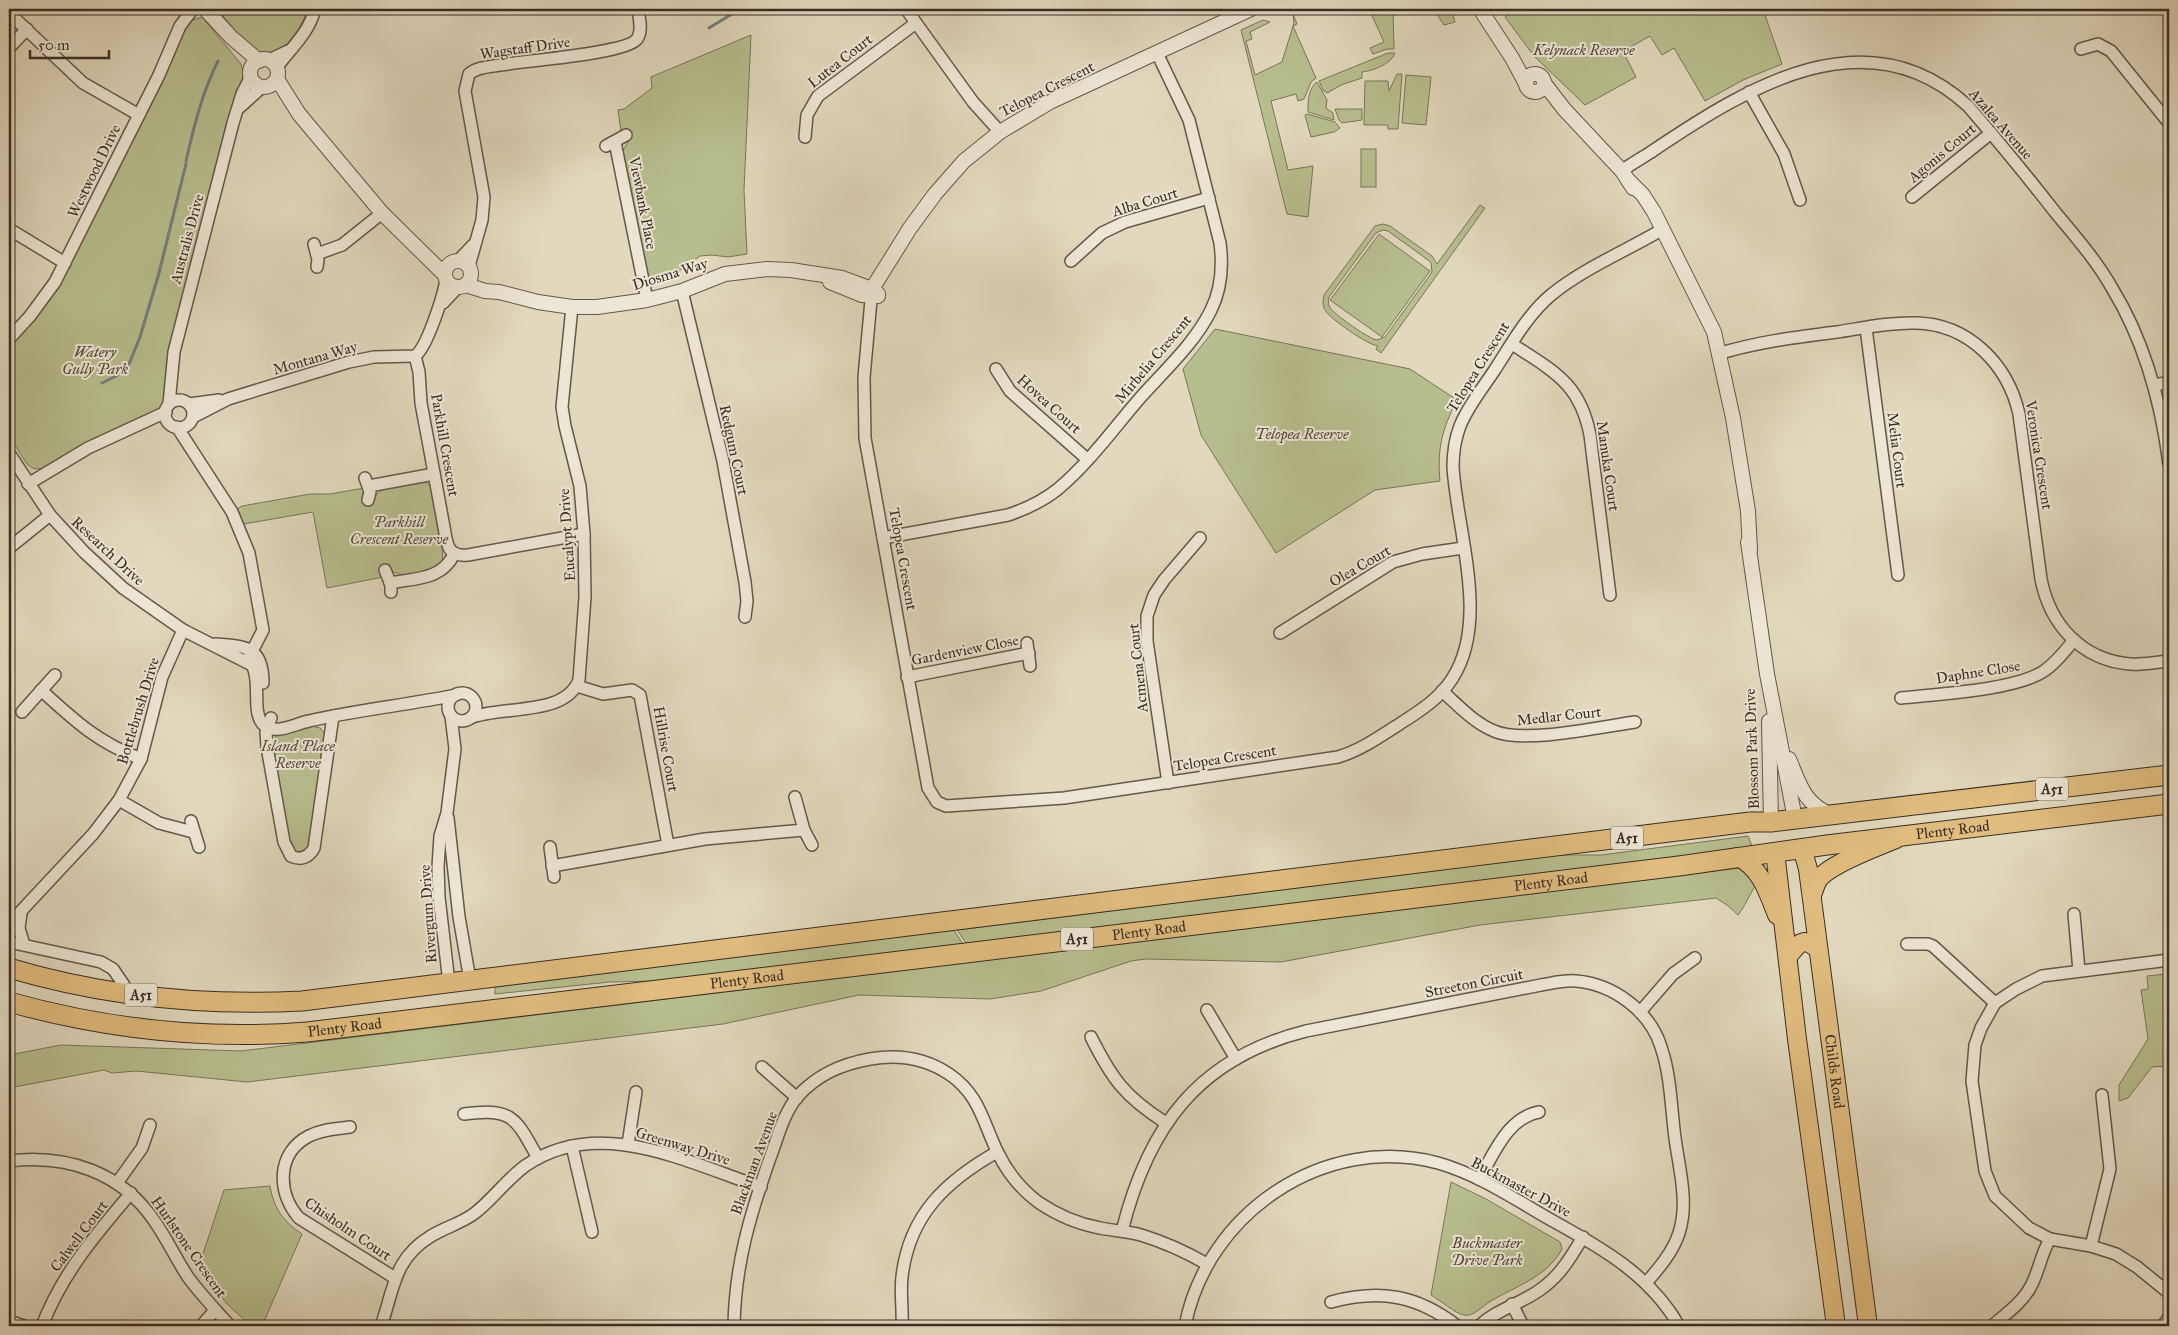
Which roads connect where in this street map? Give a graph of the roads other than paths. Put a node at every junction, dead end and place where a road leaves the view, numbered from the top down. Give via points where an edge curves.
1 (193, 9) edge
2 (205, 9) edge
3 (315, 9) edge
4 (638, 9) edge
5 (906, 9) edge
6 (1251, 9) edge
7 (1480, 9) edge
8 (9, 13) edge
9 (916, 23) junction
10 (27, 29) junction
11 (9, 48) edge
12 (2081, 49) dead end
13 (1157, 53) junction
14 (264, 74) junction
15 (1749, 92) junction
16 (138, 115) junction
17 (2169, 123) edge
18 (1991, 133) junction
19 (997, 134) junction
20 (626, 135) dead end
21 (806, 137) dead end
22 (1626, 176) junction
23 (1912, 197) dead end
24 (1209, 198) junction
25 (1800, 200) dead end
26 (382, 213) junction
27 (1660, 225) junction
28 (9, 229) edge
29 (1071, 261) dead end
30 (65, 263) junction
31 (317, 267) dead end
32 (458, 274) junction
33 (682, 290) junction
34 (874, 294) junction
35 (646, 300) junction
36 (572, 307) junction
37 (1866, 328) junction
38 (9, 339) edge
39 (1512, 344) junction
40 (1718, 355) junction
41 (415, 356) junction
42 (996, 369) dead end
43 (171, 376) junction
44 (2169, 382) edge
45 (2155, 384) junction
46 (228, 399) junction
47 (186, 402) junction
48 (167, 408) junction
49 (191, 420) junction
50 (174, 426) junction
51 (129, 430) junction
52 (194, 452) junction
53 (9, 453) edge
54 (1087, 459) junction
55 (2169, 464) edge
56 (434, 474) junction
57 (28, 484) junction
58 (368, 500) dead end
59 (50, 516) junction
60 (584, 534) junction
61 (883, 538) junction
62 (1200, 538) dead end
63 (9, 548) edge
64 (1463, 548) junction
65 (454, 554) junction
66 (385, 570) dead end
67 (1898, 575) dead end
68 (1610, 595) dead end
69 (745, 617) dead end
70 (183, 630) junction
71 (1280, 633) dead end
72 (2074, 640) junction
73 (250, 656) junction
74 (2169, 661) edge
75 (1030, 666) dead end
76 (1766, 674) junction
77 (55, 675) dead end
78 (908, 677) junction
79 (577, 686) junction
80 (41, 690) junction
81 (1442, 691) junction
82 (456, 695) junction
83 (1902, 698) dead end
84 (420, 700) junction
85 (473, 700) junction
86 (506, 710) junction
87 (22, 712) dead end
88 (450, 714) junction
89 (333, 716) junction
90 (468, 719) junction
91 (1635, 722) dead end
92 (269, 723) junction
93 (1781, 740) junction
94 (455, 750) junction
95 (141, 758) junction
96 (2169, 775) edge
97 (1168, 783) junction
98 (796, 797) dead end
99 (119, 800) junction
100 (2169, 804) edge
101 (447, 814) junction
102 (1832, 815) junction
103 (1795, 819) junction
104 (1771, 822) junction
105 (804, 830) junction
106 (1906, 835) junction
107 (812, 844) dead end
108 (668, 846) junction
109 (199, 847) dead end
110 (550, 847) dead end
111 (1802, 848) junction
112 (1775, 852) junction
113 (1738, 857) junction
114 (1812, 895) junction
115 (21, 913) junction
116 (2074, 914) dead end
117 (9, 924) edge
118 (1786, 938) junction
119 (9, 942) edge
120 (1907, 944) dead end
121 (24, 945) junction
122 (1818, 949) junction
123 (1788, 956) junction
124 (1695, 958) dead end
125 (2169, 960) edge
126 (9, 968) edge
127 (2079, 970) junction
128 (470, 980) junction
129 (449, 983) junction
130 (130, 994) junction
131 (9, 1002) edge
132 (1995, 1003) junction
133 (1207, 1010) dead end
134 (474, 1012) junction
135 (1640, 1012) junction
136 (454, 1014) junction
137 (1090, 1037) dead end
138 (1236, 1059) junction
139 (762, 1067) dead end
140 (636, 1092) dead end
141 (2102, 1095) dead end
142 (797, 1098) junction
143 (1539, 1112) dead end
144 (464, 1114) dead end
145 (1166, 1123) junction
146 (150, 1125) dead end
147 (350, 1127) dead end
148 (628, 1144) junction
149 (572, 1146) junction
150 (998, 1152) junction
151 (538, 1158) junction
152 (9, 1161) edge
153 (1479, 1179) junction
154 (118, 1183) junction
155 (760, 1187) junction
156 (131, 1193) junction
157 (1122, 1231) junction
158 (592, 1232) dead end
159 (1583, 1237) junction
160 (2050, 1239) junction
161 (2091, 1246) junction
162 (1207, 1264) junction
163 (395, 1278) junction
164 (1646, 1283) junction
165 (2169, 1293) edge
166 (1332, 1302) dead end
167 (1512, 1304) junction
168 (215, 1310) junction
169 (2169, 1317) edge
170 (9, 1321) edge
171 (24, 1326) edge
172 (42, 1326) edge
173 (201, 1326) edge
174 (230, 1326) edge
175 (381, 1326) edge
176 (734, 1326) edge
177 (902, 1326) edge
178 (1184, 1326) edge
179 (1457, 1326) edge
180 (1479, 1326) edge
181 (1523, 1326) edge
182 (1679, 1326) edge
183 (1836, 1326) edge
184 (1868, 1326) edge
185 (1992, 1326) edge
186 (2163, 1326) edge

1 - 16 street, Westwood Drive via 180,26
2 - 14 street
3 - 14 street via 304,34
4 - 32 street, Wagstaff Drive via 640,33 636,41 627,46 578,56 520,61 469,74 466,91 484,197 482,220 474,244
5 - 9 street
6 - 13 street, Telopea Crescent
7 - 22 street, Blossom Park Drive via 1512,58
8 - 10 street
9 - 19 street
9 - 21 street, Lutea Court via 818,96 807,114
10 - 11 street
10 - 16 street via 83,83
12 - 17 street via 2098,44 2111,51
13 - 19 street, Telopea Crescent via 1050,102
13 - 24 street, Mirbelia Crescent via 1189,120
14 - 26 street
14 - 43 street, Australis Drive via 242,94 237,110 177,339
15 - 18 street, Azalea Avenue via 1830,64 1855,61 1885,63 1916,71 1945,87 1968,106
15 - 22 street, Azalea Avenue via 1654,150
15 - 25 street via 1784,154
16 - 30 street, Westwood Drive
18 - 23 street, Agonis Court
18 - 45 street, Azalea Avenue via 2100,268 2127,315
19 - 34 street, Telopea Crescent via 964,161 935,194 898,249 889,280
20 - 35 street, Viewbank Place via 610,144
22 - 27 street, Blossom Park Drive via 1645,208
24 - 29 street, Alba Court via 1124,222 1102,233
24 - 54 street, Mirbelia Crescent via 1222,263 1220,284 1212,309 1190,341
26 - 31 street via 342,246 316,249
26 - 32 street via 425,253
27 - 39 street, Telopea Crescent via 1552,294 1535,311
27 - 40 street, Blossom Park Drive via 1699,302
28 - 30 street
30 - 38 street, Westwood Drive via 43,299
32 - 36 street, Diosma Way via 484,291
32 - 41 street via 422,349
33 - 34 street, Diosma Way via 725,274 791,270 842,278
33 - 35 street, Diosma Way
33 - 69 street, Redgum Court via 723,461 745,582
34 - 61 street, Telopea Crescent via 878,318 868,343 864,377 865,438
35 - 36 street, Diosma Way via 612,306
36 - 60 street, Eucalypt Drive via 562,407 580,486
37 - 40 street, Veronica Crescent via 1793,337
37 - 67 street, Melia Court
37 - 72 street, Veronica Crescent via 1906,323 1944,328 1982,348 2001,370 2013,392 2019,414 2043,591 2054,618
39 - 64 street, Telopea Crescent via 1472,403 1457,436 1453,474
39 - 68 street, Manuka Court via 1565,382 1585,414
40 - 76 street, Blossom Park Drive via 1748,512
41 - 46 street, Montana Way via 356,360
41 - 56 street, Parkhill Crescent
42 - 54 street, Hovea Court via 1010,391
43 - 47 street
43 - 48 street, Australis Drive
44 - 45 street
45 - 55 street, Azalea Avenue
46 - 47 street, Montana Way
46 - 49 street, Montana Way
47 - 48 street via 176,400
47 - 49 street via 193,410
48 - 50 street
48 - 51 street
49 - 50 street via 184,427
49 - 52 street
50 - 51 street
50 - 52 street
51 - 57 street via 88,448
52 - 73 street via 237,520 249,553 263,625
53 - 57 street, Research Drive
54 - 61 street, Mirbelia Crescent via 1057,490 1017,512
56 - 58 street via 367,482
56 - 65 street, Parkhill Crescent via 446,541
57 - 59 street, Research Drive
59 - 63 street
59 - 70 street, Research Drive via 123,588
60 - 65 street via 468,555
60 - 79 street, Eucalypt Drive via 585,597
61 - 78 street, Telopea Crescent
62 - 97 street, Acmena Court via 1154,595 1148,616 1147,641
64 - 71 street, Olea Court via 1393,562
64 - 81 street, Telopea Crescent via 1470,607 1468,638 1457,671
65 - 66 street via 440,572 390,587
70 - 73 street, Research Drive via 221,650
70 - 95 street, Bottlebrush Drive via 162,677
72 - 74 street, Veronica Crescent via 2092,653 2119,662
72 - 83 street, Daphne Close via 2049,668 2026,680
73 - 92 street via 256,674 259,717 261,722
75 - 78 street, Gardenview Close via 1028,648
76 - 93 street, Blossom Park Drive
76 - 104 street, Blossom Park Drive
77 - 80 street
78 - 97 street, Telopea Crescent via 928,788 941,805 1054,799
79 - 86 street via 569,696 557,702
79 - 108 street, Hillrise Court via 602,694 632,690 640,695
80 - 87 street
80 - 95 street via 99,739
81 - 91 street, Medlar Court via 1484,727 1508,736
81 - 97 street, Telopea Crescent via 1411,717 1346,754
82 - 84 street
82 - 85 street via 463,694
82 - 88 street via 450,700
84 - 88 street via 435,702
84 - 89 street
85 - 86 street
85 - 90 street via 475,707
86 - 90 street
88 - 90 street via 458,721
88 - 94 street, Rivergum Drive
89 - 92 street
89 - 92 street via 317,836 312,852 304,858 291,856 284,842 267,748
90 - 94 street, Rivergum Drive
93 - 102 street via 1809,801
93 - 103 street, Blossom Park Drive
94 - 101 street, Rivergum Drive
95 - 99 street, Bottlebrush Drive
96 - 102 highway, Plenty Road / A51
98 - 105 street
99 - 109 street via 159,823 192,826
99 - 115 street, Bottlebrush Drive via 93,834
100 - 106 highway, Plenty Road / A51
101 - 128 street, Rivergum Drive
101 - 129 street, Rivergum Drive via 440,836 438,882
102 - 103 highway, Plenty Road / A51
103 - 104 highway, Plenty Road / A51
103 - 111 highway, Childs Road
104 - 112 highway
104 - 128 highway, Plenty Road / A51 via 1750,822
105 - 107 street
105 - 108 street via 726,836
106 - 111 highway, Plenty Road / A51
106 - 114 main road via 1826,873
108 - 110 street via 553,872
111 - 112 highway, Plenty Road / A51
111 - 114 main road, Childs Road
112 - 113 highway, Plenty Road / A51
112 - 118 main road
113 - 118 main road via 1748,862 1761,878
113 - 134 highway, Plenty Road / A51
114 - 122 main road, Childs Road
115 - 117 street, Bottlebrush Drive
115 - 121 street via 19,928
116 - 127 street
118 - 123 main road
119 - 121 street
120 - 132 street via 1933,946
121 - 130 street via 106,964 120,977
122 - 123 main road via 1804,941
122 - 184 main road, Childs Road
123 - 183 main road
124 - 135 street via 1673,974
125 - 127 street
126 - 130 highway, Plenty Road / A51 via 76,985
127 - 132 street via 2042,976
128 - 129 highway, Plenty Road / A51
128 - 134 highway
129 - 130 highway, Plenty Road / A51 via 275,1002 199,1001
129 - 136 highway
131 - 136 highway, Plenty Road / A51 via 107,1024 229,1036 307,1032
132 - 160 street via 1981,1028 1972,1062 1985,1171 1994,1196 2029,1228
133 - 138 street
134 - 136 highway, Plenty Road / A51
135 - 138 street, Streeton Circuit via 1604,988 1578,981 1557,982 1306,1031 1269,1042
135 - 164 street, Streeton Circuit via 1655,1032 1664,1058 1683,1207 1680,1232 1674,1245
137 - 145 street via 1124,1092
138 - 145 street, Streeton Circuit via 1198,1086
139 - 142 street
140 - 148 street
141 - 161 street via 2110,1169
142 - 150 street, Blackman Avenue via 824,1074 848,1064 882,1057 924,1061 950,1075 971,1094 985,1118
142 - 155 street, Blackman Avenue via 784,1120
143 - 153 street via 1524,1117 1510,1128
144 - 151 street via 487,1111 509,1116 521,1128
145 - 157 street, Streeton Circuit via 1137,1178
146 - 154 street via 142,1148
147 - 163 street, Chisholm Court via 318,1132 296,1146 284,1167 284,1194 299,1218
148 - 149 street, Greenway Drive via 598,1142
148 - 155 street, Greenway Drive
149 - 151 street, Greenway Drive
149 - 158 street
150 - 157 street, Blackman Avenue via 1024,1190 1052,1211 1084,1224
150 - 177 street via 971,1167 943,1190 924,1213 904,1259
151 - 163 street, Greenway Drive via 507,1180 474,1213 425,1241 410,1255
152 - 154 street, Hurlstone Crescent via 57,1160 89,1169
153 - 159 street, Buckmaster Drive
153 - 162 street, Buckmaster Drive via 1439,1164 1400,1158 1362,1159 1326,1167 1288,1183 1262,1200 1233,1227
154 - 156 street, Hurlstone Crescent
155 - 176 street, Blackman Avenue via 740,1254
156 - 168 street, Hurlstone Crescent via 154,1220 188,1276
156 - 172 street, Calwell Court via 78,1256 54,1297
157 - 162 street, Blackman Avenue via 1165,1244
159 - 164 street, Buckmaster Drive
159 - 167 street via 1555,1277 1533,1294
160 - 161 street
160 - 185 street via 2030,1288
161 - 165 street via 2127,1260
162 - 178 street, Buckmaster Drive
163 - 175 street, Greenway Drive
164 - 182 street, Buckmaster Drive
166 - 179 street via 1362,1295 1393,1296 1422,1304
167 - 180 street
167 - 181 street
168 - 173 street
168 - 174 street, Hurlstone Crescent
169 - 186 street
170 - 171 street

